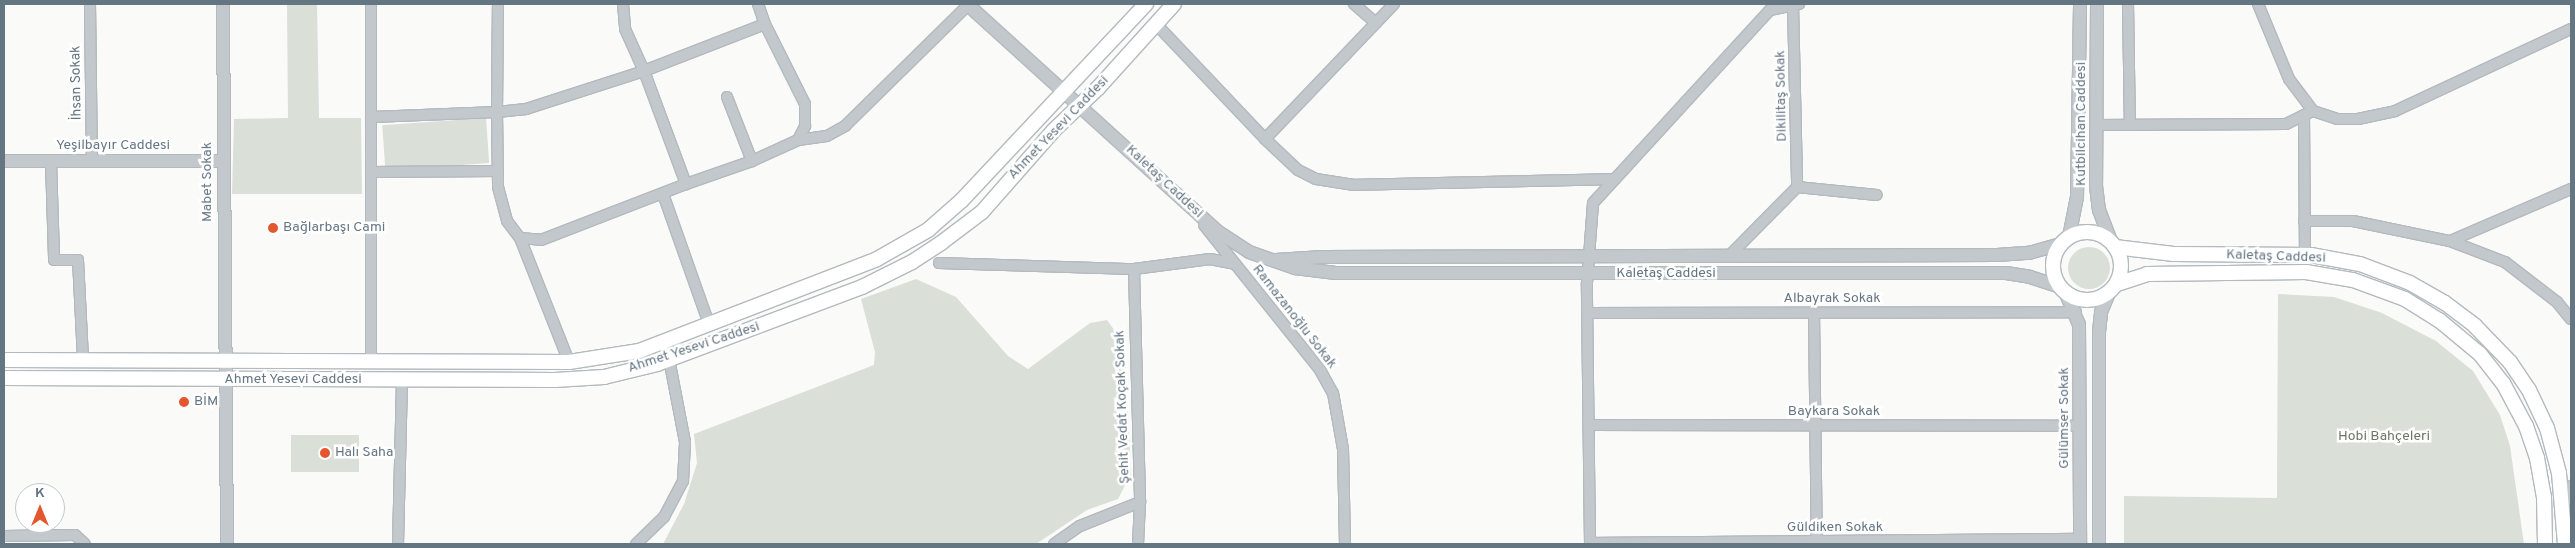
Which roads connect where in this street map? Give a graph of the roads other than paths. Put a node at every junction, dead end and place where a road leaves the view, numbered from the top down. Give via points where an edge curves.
1 (90, 4) edge
2 (223, 4) edge
3 (371, 4) edge
4 (498, 4) edge
5 (623, 4) edge
6 (758, 4) edge
7 (967, 4) edge
8 (1174, 4) edge
9 (1354, 4) edge
10 (1394, 4) edge
11 (1793, 4) edge
12 (1799, 4) edge
13 (2080, 4) edge
14 (2097, 4) edge
15 (2128, 4) edge
16 (2258, 4) edge
17 (1139, 6) edge
18 (1376, 23) junction
19 (765, 24) junction
20 (1156, 24) junction
21 (2571, 29) edge
22 (644, 71) junction
23 (1063, 91) junction
24 (727, 97) dead end
25 (1080, 104) junction
26 (497, 112) junction
27 (2308, 113) junction
28 (372, 116) junction
29 (2096, 125) junction
30 (2130, 125) junction
31 (1264, 139) junction
32 (798, 140) junction
33 (4, 161) edge
34 (223, 161) junction
35 (752, 161) junction
36 (51, 162) junction
37 (92, 162) junction
38 (498, 171) junction
39 (372, 172) junction
40 (1615, 179) junction
41 (686, 184) junction
42 (1797, 187) junction
43 (2571, 189) edge
44 (663, 194) junction
45 (1877, 195) dead end
46 (1192, 210) junction
47 (2304, 221) junction
48 (520, 238) junction
49 (2064, 240) junction
50 (2450, 241) junction
51 (2113, 245) junction
52 (2305, 255) junction
53 (1729, 256) junction
54 (1587, 257) junction
55 (1273, 261) junction
56 (939, 263) dead end
57 (1235, 264) junction
58 (1134, 269) junction
59 (1587, 274) junction
60 (2113, 289) junction
61 (2062, 290) junction
62 (2076, 312) junction
63 (1588, 313) junction
64 (1814, 313) junction
65 (2571, 319) edge
66 (709, 324) junction
67 (670, 359) junction
68 (4, 360) edge
69 (83, 360) junction
70 (224, 361) junction
71 (372, 362) junction
72 (569, 362) junction
73 (4, 378) edge
74 (224, 379) junction
75 (402, 381) junction
76 (1589, 425) junction
77 (1816, 426) junction
78 (2080, 426) junction
79 (2571, 486) edge
80 (1140, 502) junction
81 (2564, 504) junction
82 (4, 536) edge
83 (2080, 542) edge
84 (1817, 543) edge
85 (85, 544) edge
86 (227, 544) edge
87 (398, 544) edge
88 (636, 544) edge
89 (1054, 544) edge
90 (1138, 544) edge
91 (1345, 544) edge
92 (1590, 544) edge
93 (2099, 544) edge
94 (2545, 544) edge
95 (2565, 544) edge

1 - 37 street, İhsan Sokak
2 - 34 street, Mabet Sokak
3 - 28 street
4 - 26 street
5 - 22 street via 625,29
6 - 19 street
7 - 23 street, Kaletaş Caddesi
7 - 32 street via 845,126 827,136
8 - 20 main road, Ahmet Yesevi Caddesi
9 - 18 street
10 - 18 street
11 - 12 street
11 - 40 street via 1770,10
11 - 42 street, Dikilitaş Sokak
13 - 49 street, Kutbilcihan Caddesi via 2077,196
14 - 29 street, Kutbilcihan Caddesi
15 - 30 street
16 - 27 street via 2289,79
17 - 23 main road, Ahmet Yesevi Caddesi
18 - 31 street
19 - 22 street
19 - 32 street via 805,104 804,126
20 - 25 main road, Ahmet Yesevi Caddesi
20 - 31 street
21 - 27 street via 2395,111 2358,120
22 - 26 street via 526,109
22 - 41 street
23 - 25 street, Kaletaş Caddesi
23 - 66 main road, Ahmet Yesevi Caddesi via 962,200 928,230 877,259
24 - 35 street
25 - 46 street, Kaletaş Caddesi
25 - 67 main road, Ahmet Yesevi Caddesi via 982,212 912,262 862,287
26 - 28 street
26 - 38 street
27 - 30 street via 2286,124
27 - 47 street
28 - 39 street
29 - 30 street
29 - 51 street, Kutbilcihan Caddesi via 2097,197
31 - 40 street via 1298,170 1316,179 1353,185
32 - 35 street
33 - 36 street, Yeşilbayır Caddesi
34 - 37 street, Yeşilbayır Caddesi
34 - 70 street, Mabet Sokak
35 - 41 street
36 - 37 street, Yeşilbayır Caddesi
36 - 69 street via 54,260 78,260
38 - 39 street
38 - 48 street via 498,187 507,221
39 - 71 street
40 - 54 street via 1593,202
41 - 44 street
42 - 45 street
42 - 53 street
43 - 50 street
44 - 48 street via 542,240
44 - 66 street
46 - 55 street, Kaletaş Caddesi via 1239,247
46 - 57 street, Ramazanoğlu Sokak
47 - 50 street via 2353,221
47 - 52 street
48 - 72 street
49 - 51 main road via 2091,232
49 - 53 street, Kaletaş Caddesi via 2009,255
49 - 61 main road via 2052,265
50 - 65 street via 2505,262 2557,302
51 - 52 main road, Kaletaş Caddesi via 2174,254
51 - 60 main road via 2121,262
52 - 81 main road, Kaletaş Caddesi via 2360,264 2410,283 2476,326 2510,362 2529,390 2547,428
53 - 54 street, Kaletaş Caddesi
54 - 55 street, Kaletaş Caddesi via 1323,257
54 - 59 street
55 - 59 street, Kaletaş Caddesi via 1322,273
56 - 58 street
57 - 58 street via 1210,259
57 - 91 street, Ramazanoğlu Sokak via 1320,370 1333,393 1343,449
58 - 80 street, Şehit Vedat Koçak Sokak
59 - 61 street, Kaletaş Caddesi via 2006,274 2023,275
59 - 63 street
60 - 61 main road via 2088,301
60 - 93 street via 2101,312 2098,332
60 - 94 main road, Kaletaş Caddesi via 2147,274 2306,272 2405,299 2440,320 2480,354 2503,383 2526,426 2537,458 2544,496
61 - 62 street, Gülümser Sokak
62 - 64 street, Albayrak Sokak
62 - 78 street, Gülümser Sokak via 2080,324
63 - 64 street, Albayrak Sokak
63 - 76 street
64 - 77 street
66 - 72 main road, Ahmet Yesevi Caddesi via 639,351
67 - 75 main road, Ahmet Yesevi Caddesi via 604,376
67 - 88 street via 685,442 683,481 664,517
68 - 69 main road, Ahmet Yesevi Caddesi
69 - 70 main road, Ahmet Yesevi Caddesi
70 - 71 main road, Ahmet Yesevi Caddesi
70 - 74 street, Mabet Sokak
71 - 72 main road, Ahmet Yesevi Caddesi
73 - 74 main road, Ahmet Yesevi Caddesi
74 - 75 main road, Ahmet Yesevi Caddesi
74 - 86 street, Mabet Sokak
75 - 87 street
76 - 77 street, Baykara Sokak
76 - 92 street
77 - 78 street, Baykara Sokak
77 - 84 street
78 - 83 street, Gülümser Sokak
79 - 81 street
80 - 89 street via 1080,526
80 - 90 street, Şehit Vedat Koçak Sokak
81 - 95 main road, Kaletaş Caddesi
82 - 85 street via 75,536
83 - 84 street, Güldiken Sokak
84 - 92 street, Güldiken Sokak

